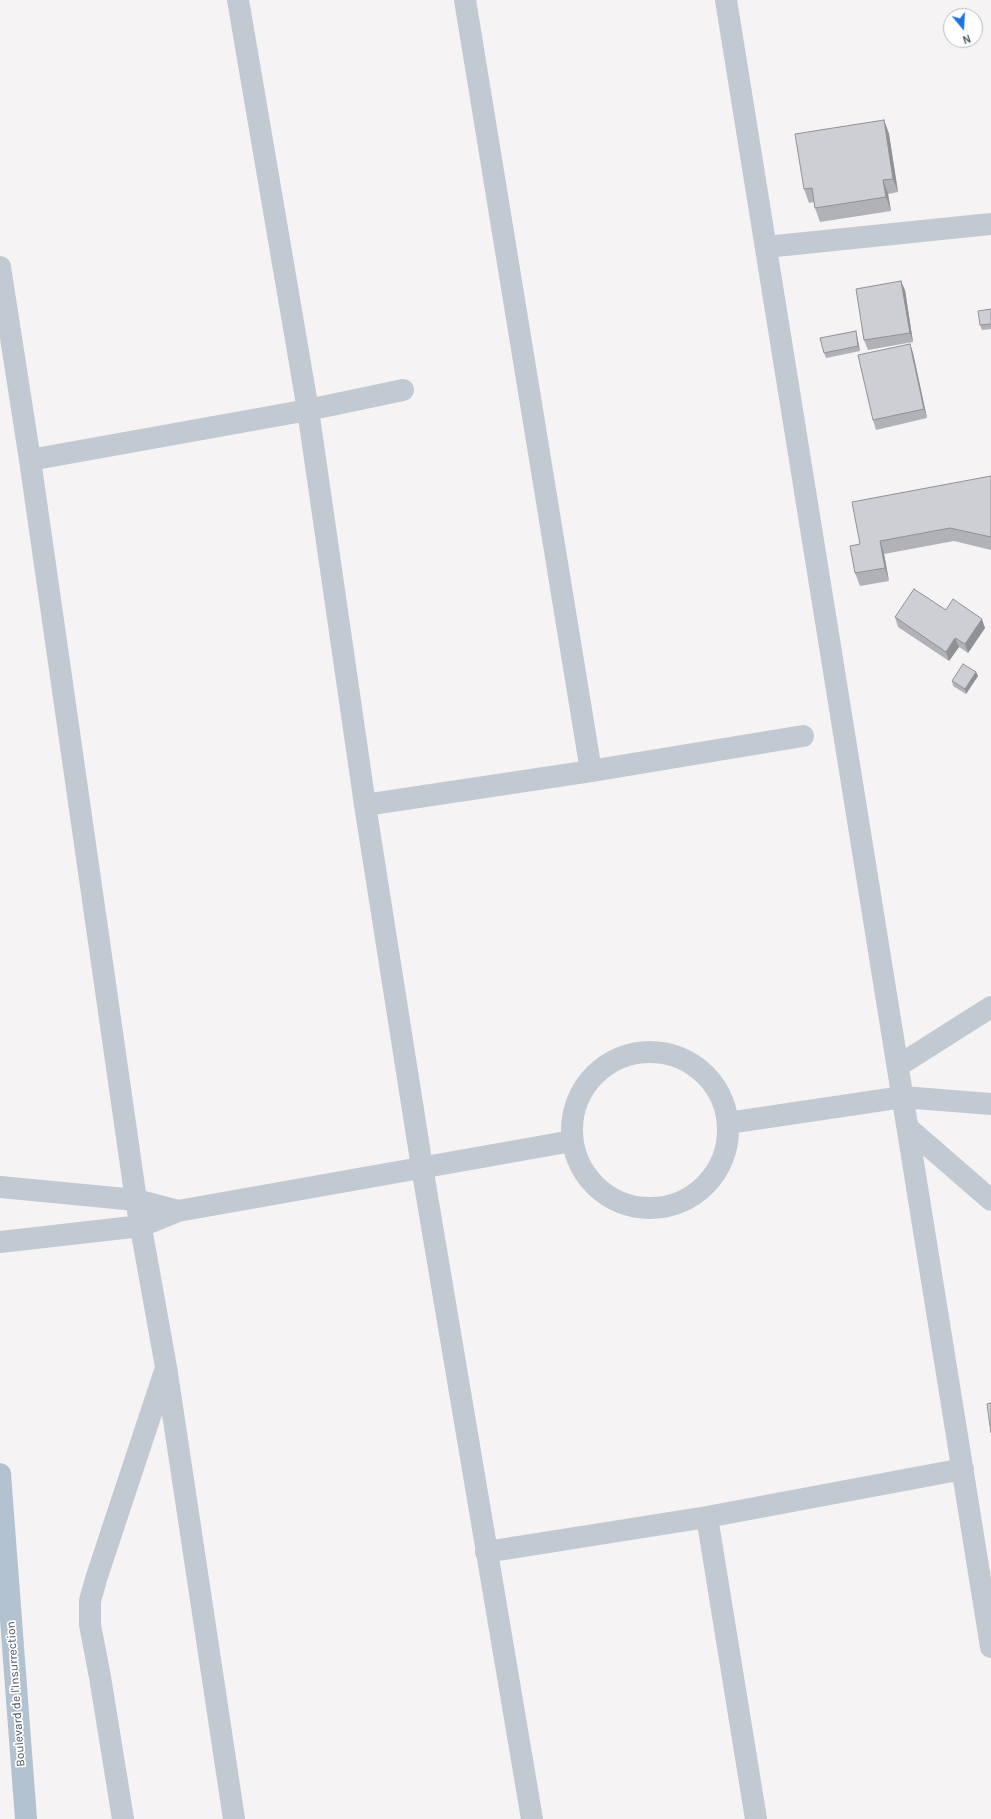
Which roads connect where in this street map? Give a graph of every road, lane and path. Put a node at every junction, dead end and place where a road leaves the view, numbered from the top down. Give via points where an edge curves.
1 (238, 0) edge
2 (466, 0) edge
3 (726, 0) edge
4 (991, 224) edge
5 (766, 248) junction
6 (0, 267) edge
7 (403, 390) dead end
8 (308, 410) junction
9 (30, 460) junction
10 (804, 736) dead end
11 (591, 772) junction
12 (364, 806) junction
13 (991, 1007) edge
14 (898, 1066) junction
15 (903, 1097) junction
16 (991, 1104) edge
17 (728, 1123) junction
18 (908, 1128) junction
19 (572, 1141) junction
20 (422, 1167) junction
21 (0, 1187) edge
22 (136, 1200) junction
23 (991, 1200) edge
24 (178, 1210) junction
25 (140, 1226) junction
26 (0, 1242) edge
27 (166, 1366) junction
28 (962, 1469) junction
29 (0, 1474) edge
30 (707, 1517) junction
31 (486, 1552) junction
32 (991, 1647) edge
33 (26, 1819) edge
34 (124, 1819) edge
35 (234, 1819) edge
36 (532, 1819) edge
37 (756, 1819) edge

1 - 8 street
2 - 11 street
3 - 5 street
4 - 5 street
5 - 14 street
6 - 9 street
7 - 8 street
8 - 9 street
8 - 12 street
9 - 22 street
10 - 11 street
11 - 12 street
12 - 20 street
13 - 14 street
14 - 15 street
15 - 16 street
15 - 17 street
15 - 18 street
17 - 19 street via 725,1154 708,1183 682,1202 663,1208 635,1208 606,1196 584,1174 572,1149
17 - 19 street via 726,1108 714,1082 686,1059 658,1051 628,1054 598,1070 579,1093 571,1116
18 - 23 street
18 - 28 street
19 - 20 street
20 - 24 street
20 - 31 street
21 - 22 street
22 - 24 street
22 - 25 street
24 - 25 street
25 - 26 street
25 - 27 street
27 - 34 street via 90,1601 90,1625
27 - 35 street
28 - 30 street
28 - 32 street
29 - 33 main road, Boulevard de l'Insurrection
30 - 31 street
30 - 37 street
31 - 36 street

